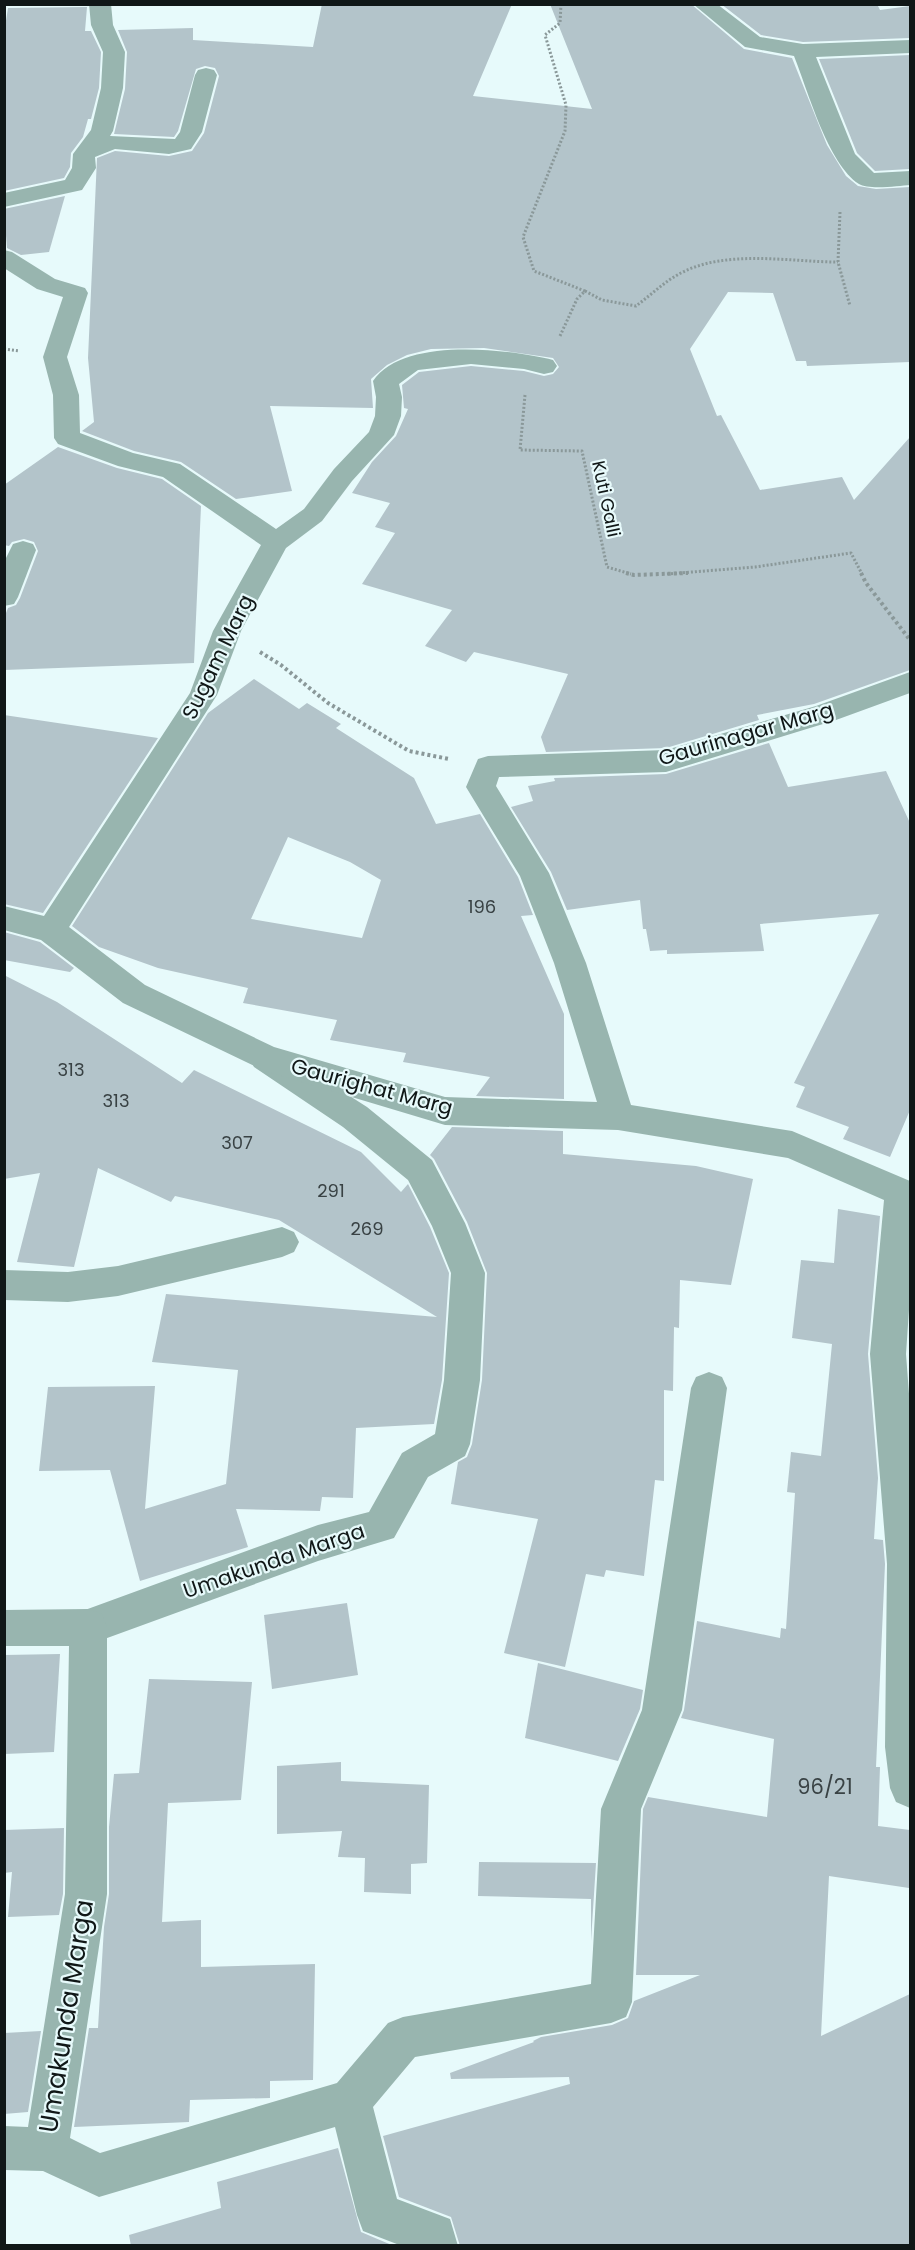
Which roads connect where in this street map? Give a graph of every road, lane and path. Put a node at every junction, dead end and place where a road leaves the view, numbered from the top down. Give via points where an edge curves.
1 (100, 4) edge
2 (561, 4) edge
3 (703, 4) edge
4 (910, 46) edge
5 (803, 51) junction
6 (206, 75) dead end
7 (84, 154) junction
8 (910, 178) edge
9 (4, 200) edge
10 (840, 212) dead end
11 (4, 257) edge
12 (838, 261) junction
13 (585, 291) junction
14 (850, 306) dead end
15 (544, 366) junction
16 (276, 542) junction
17 (23, 550) dead end
18 (4, 597) edge
19 (226, 631) junction
20 (910, 640) edge
21 (910, 682) edge
22 (488, 767) junction
23 (4, 918) edge
24 (51, 930) junction
25 (265, 1058) junction
26 (618, 1116) junction
27 (906, 1194) edge
28 (282, 1242) dead end
29 (4, 1285) edge
30 (709, 1388) dead end
31 (88, 1627) junction
32 (4, 1628) edge
33 (910, 1788) edge
34 (350, 2101) junction
35 (25, 2148) edge
36 (436, 2246) edge

1 - 7 street via 102,25 114,51 112,88 102,131
2 - 13 path via 560,23 545,34 566,105 565,131 523,237 534,271
3 - 5 street via 753,42
4 - 5 street
5 - 8 street via 845,156 868,180
6 - 7 street via 191,132 183,144 169,147 112,142
7 - 9 street via 84,168 74,185
10 - 12 path
11 - 16 street via 46,284 76,293 55,357 66,395 67,438 127,460 171,470
12 - 13 path via 724,261 683,271 636,306 602,300
12 - 14 path
13 - 15 path, Kuti Galli via 577,299 554,355
15 - 16 street, Sugam Marg via 471,356 411,363 386,381 388,416 381,435 343,475 313,515
15 - 20 path, Kuti Galli via 526,386 520,450 582,450 607,567 634,575 672,574 851,553 866,583
16 - 19 street, Sugam Marg
17 - 18 street
19 - 22 path via 281,665 328,703 409,751
19 - 24 street, Sugam Marg via 203,695
21 - 22 street, Gaurinagar Marg via 826,713 666,760
22 - 26 street via 481,787 534,873 570,963
23 - 24 street, Gaurighat Marg
24 - 25 street, Gaurighat Marg via 134,994
25 - 26 street, Gaurighat Marg via 445,1111
25 - 31 street, Umakunda Marga via 355,1117 420,1170 448,1223 468,1273 462,1380 452,1444 415,1465 381,1526 318,1543
26 - 27 street, Gaurighat Marg via 792,1145
27 - 33 street via 888,1354 906,1564 905,1747
28 - 29 street via 118,1281 68,1287
30 - 34 street via 662,1710 621,1809 611,2002 403,2038
31 - 32 street, Umakunda Marga
31 - 35 street, Umakunda Marga via 86,1894
34 - 35 street, Umakunda Marga via 99,2175
34 - 36 street via 380,2215 434,2235

